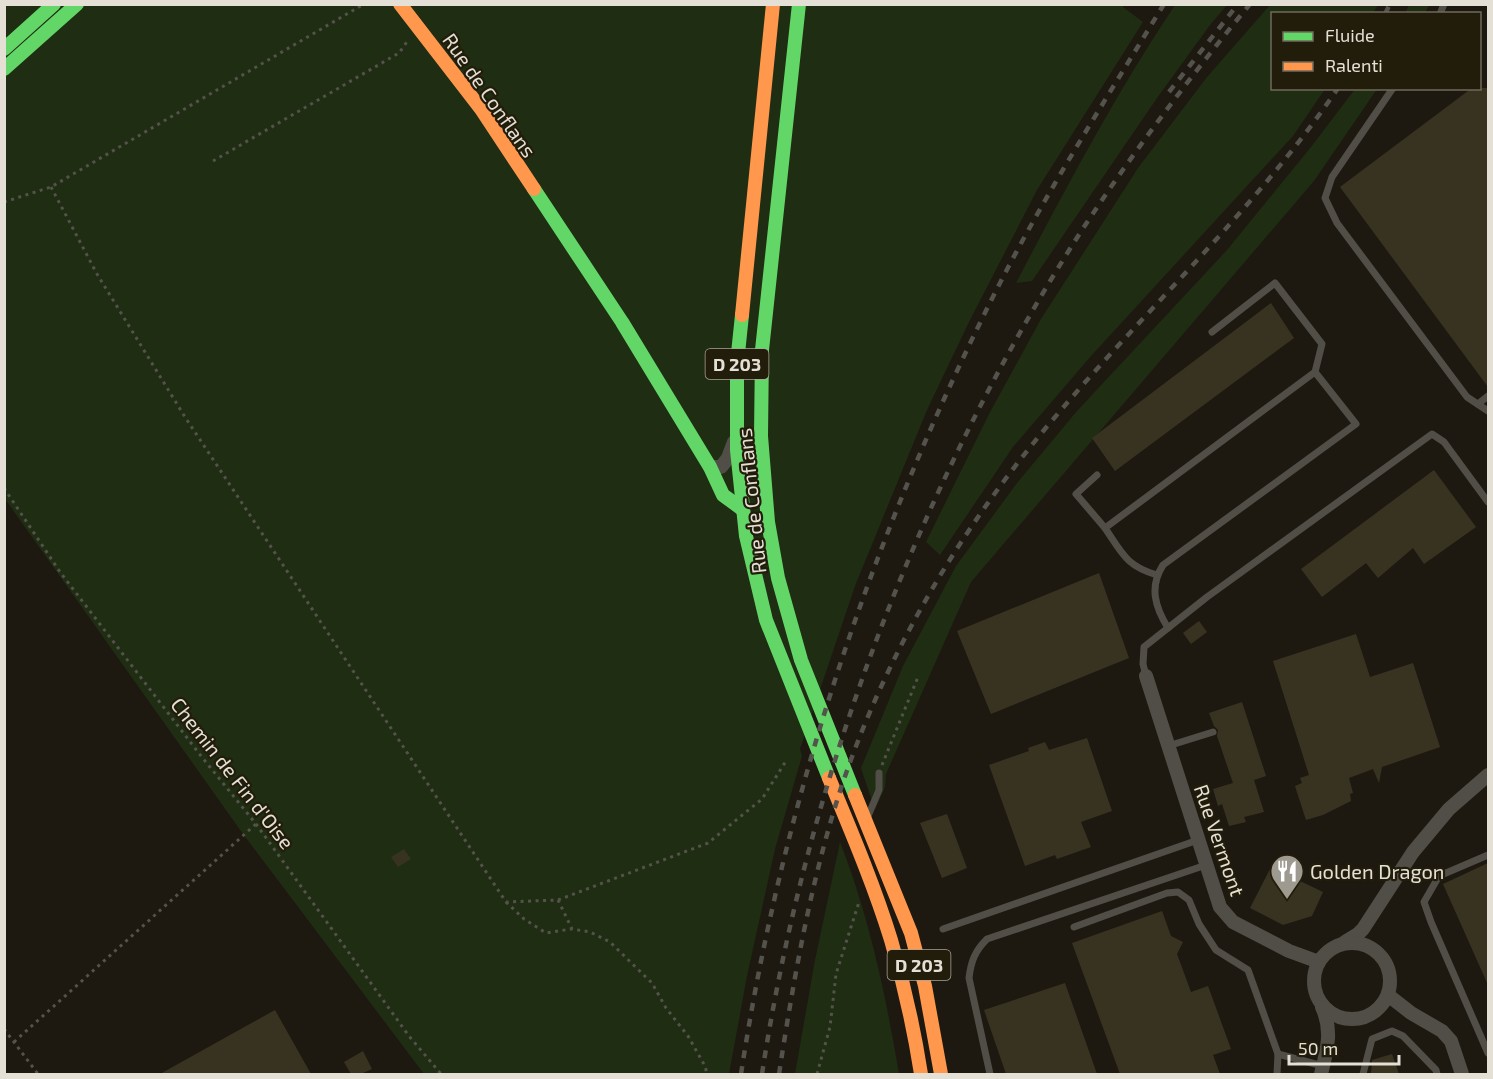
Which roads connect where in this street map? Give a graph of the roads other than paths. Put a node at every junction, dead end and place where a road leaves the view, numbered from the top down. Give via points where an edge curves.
1 (54, 4) edge
2 (77, 4) edge
3 (400, 4) edge
4 (773, 4) edge
5 (799, 4) edge
6 (4, 49) edge
7 (4, 69) edge
8 (1392, 90) edge
9 (1212, 332) dead end
10 (1315, 372) junction
11 (1488, 396) edge
12 (1478, 405) junction
13 (1488, 411) edge
14 (736, 434) junction
15 (710, 467) junction
16 (1097, 475) dead end
17 (1488, 502) edge
18 (742, 509) junction
19 (1105, 528) junction
20 (1157, 575) junction
21 (1168, 628) junction
22 (1146, 676) joint
23 (1213, 732) dead end
24 (1168, 746) junction
25 (879, 773) road end
26 (1488, 775) edge
27 (866, 820) junction
28 (1198, 840) junction
29 (1488, 855) edge
30 (1206, 864) junction
31 (1374, 913) junction
32 (1074, 927) dead end
33 (943, 929) dead end
34 (1337, 945) junction
35 (1377, 952) junction
36 (1318, 962) junction
37 (1388, 995) junction
38 (1318, 998) junction
39 (1370, 1015) junction
40 (1488, 1053) edge
41 (1278, 1054) junction
42 (1322, 1070) edge
43 (921, 1074) edge
44 (941, 1074) edge
45 (990, 1074) edge
46 (1277, 1074) edge
47 (1363, 1074) edge
48 (1437, 1074) edge
49 (1462, 1074) edge

1 - 6 main road
2 - 7 main road
3 - 15 main road, Rue de Conflans via 481,109 622,322
4 - 14 main road, Rue de Conflans / D 203 via 738,334
5 - 27 main road, Rue de Conflans / D 203 via 765,321 760,407 765,493 773,550 793,633
8 - 12 lane via 1332,177 1325,198 1337,223 1467,397
9 - 10 lane via 1275,283 1322,344
10 - 19 lane
10 - 20 lane via 1356,424 1163,565
11 - 12 lane
12 - 13 lane
14 - 15 street via 722,467
14 - 18 main road, Rue de Conflans / D 203
15 - 18 main road, Rue de Conflans via 723,495
16 - 19 lane via 1076,494
17 - 21 lane via 1444,442 1432,434
18 - 43 main road, Rue de Conflans / D 203 via 763,610 872,885 901,976
19 - 20 lane via 1129,562
20 - 21 lane via 1155,595
21 - 22 lane via 1144,647
22 - 24 street, Rue Vermont
23 - 24 lane
24 - 28 street, Rue Vermont
25 - 27 lane via 879,790
26 - 31 street via 1449,809 1413,852
27 - 44 main road, Rue de Conflans / D 203 via 911,933
28 - 30 street, Rue Vermont
28 - 33 lane
29 - 40 lane via 1439,876 1424,902
30 - 36 street, Rue Vermont via 1220,907 1233,922
30 - 45 lane via 987,939 976,950 969,978
31 - 34 street via 1358,934
31 - 35 street via 1370,935
32 - 41 lane via 1178,892 1189,900 1216,950 1248,969
34 - 35 street via 1362,944
34 - 36 street
35 - 37 street via 1389,969
36 - 38 street via 1314,974
37 - 39 street
37 - 49 street via 1447,1036
38 - 39 street via 1334,1015 1346,1019
38 - 42 street via 1329,1029
39 - 42 street via 1341,1031
41 - 42 lane
41 - 46 lane
47 - 48 lane via 1372,1039 1392,1031 1403,1036

